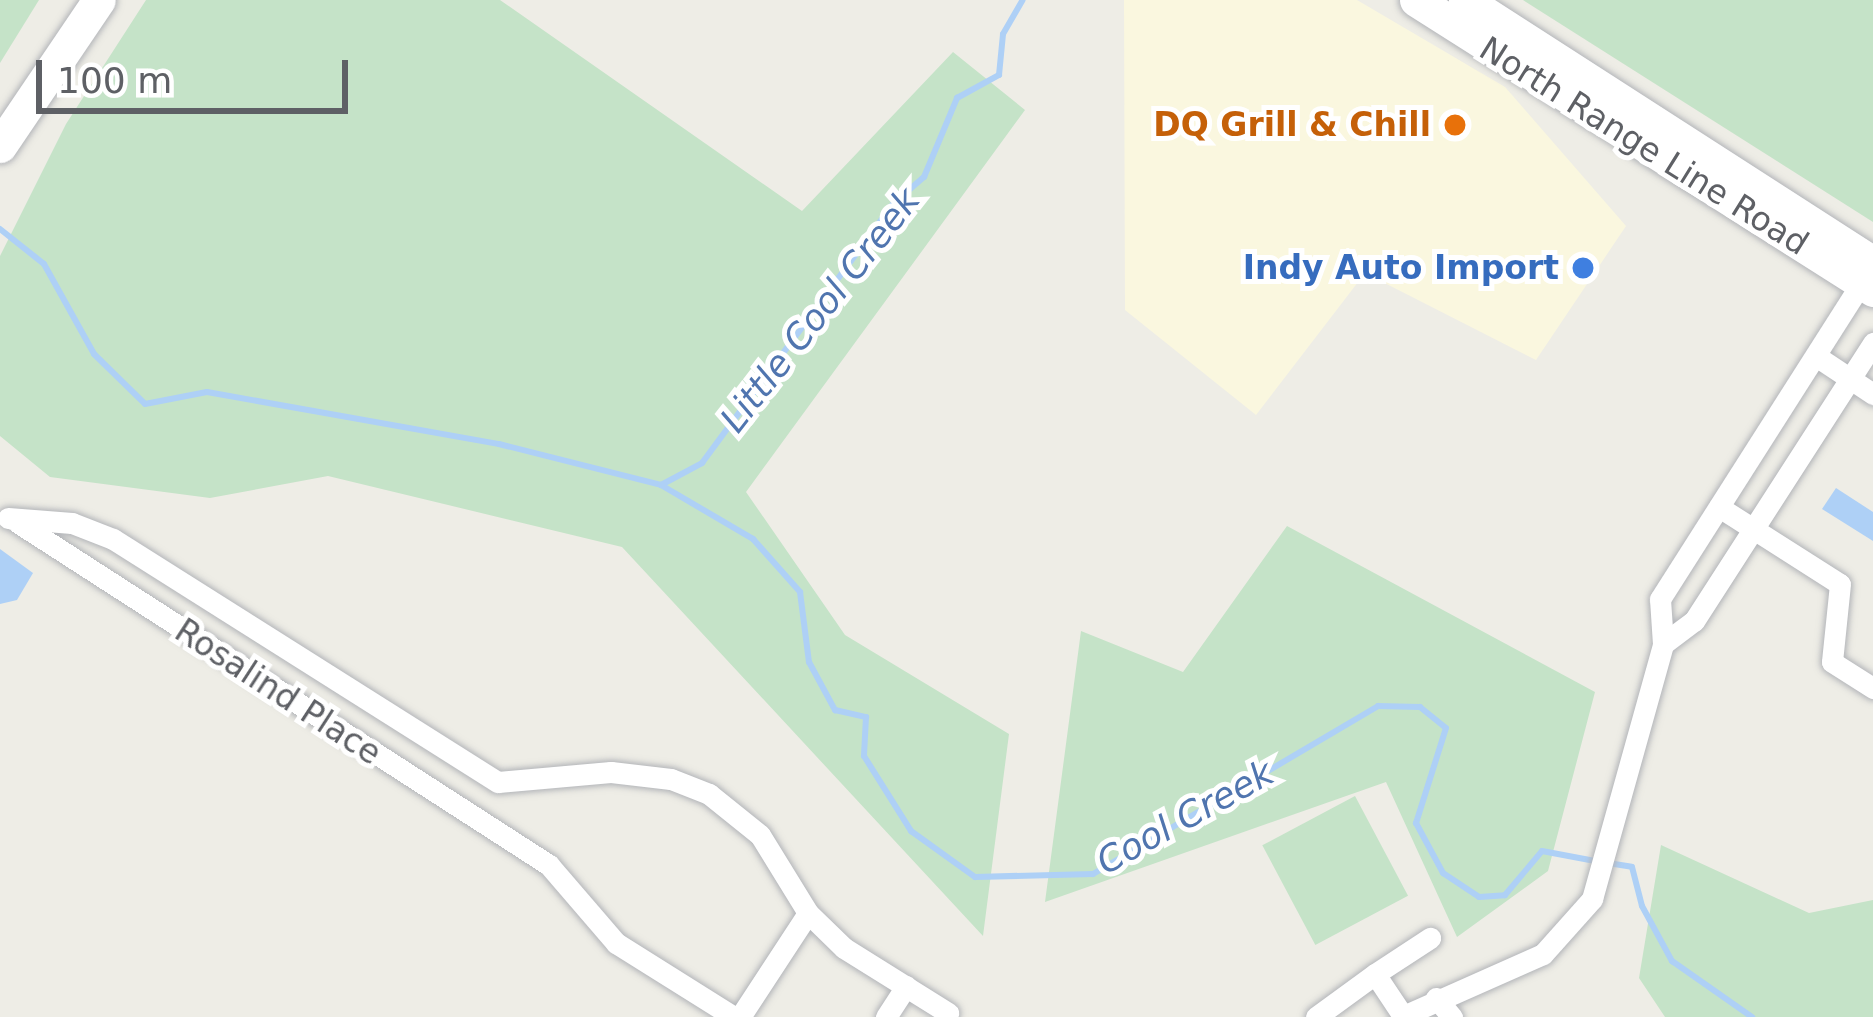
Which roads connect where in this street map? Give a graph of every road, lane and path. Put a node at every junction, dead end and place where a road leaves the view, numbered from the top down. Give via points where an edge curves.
1 (99, 0) edge
2 (1416, 0) edge
3 (1466, 0) edge
4 (0, 146) edge
5 (1870, 275) edge
6 (1873, 343) edge
7 (1816, 356) junction
8 (1850, 379) junction
9 (1873, 394) edge
10 (1719, 507) junction
11 (4, 517) edge
12 (1754, 528) junction
13 (1663, 644) junction
14 (1873, 688) edge
15 (808, 914) junction
16 (1430, 938) dead end
17 (1375, 974) junction
18 (906, 986) junction
19 (1436, 998) junction
20 (948, 1013) dead end
21 (1402, 1016) edge
22 (737, 1017) edge
23 (886, 1017) edge
24 (1316, 1017) edge
25 (1452, 1017) edge

1 - 4 main road
2 - 5 main road, North Range Line Road
3 - 5 main road, North Range Line Road
5 - 7 street
6 - 8 street
7 - 8 street
7 - 10 street
8 - 9 street
8 - 12 street
10 - 12 street
10 - 13 street via 1660,599
11 - 15 street, Rosalind Place via 72,523 113,539 498,782 611,772 671,779 709,794 760,835
11 - 22 street, Rosalind Place via 549,865 616,943
12 - 13 street via 1694,621
12 - 14 street via 1840,584 1832,662
13 - 19 street via 1592,899 1543,954
15 - 18 street via 844,948
15 - 22 street
16 - 17 street
17 - 21 street
17 - 24 street
18 - 20 street
18 - 23 street
19 - 21 street
19 - 25 street

